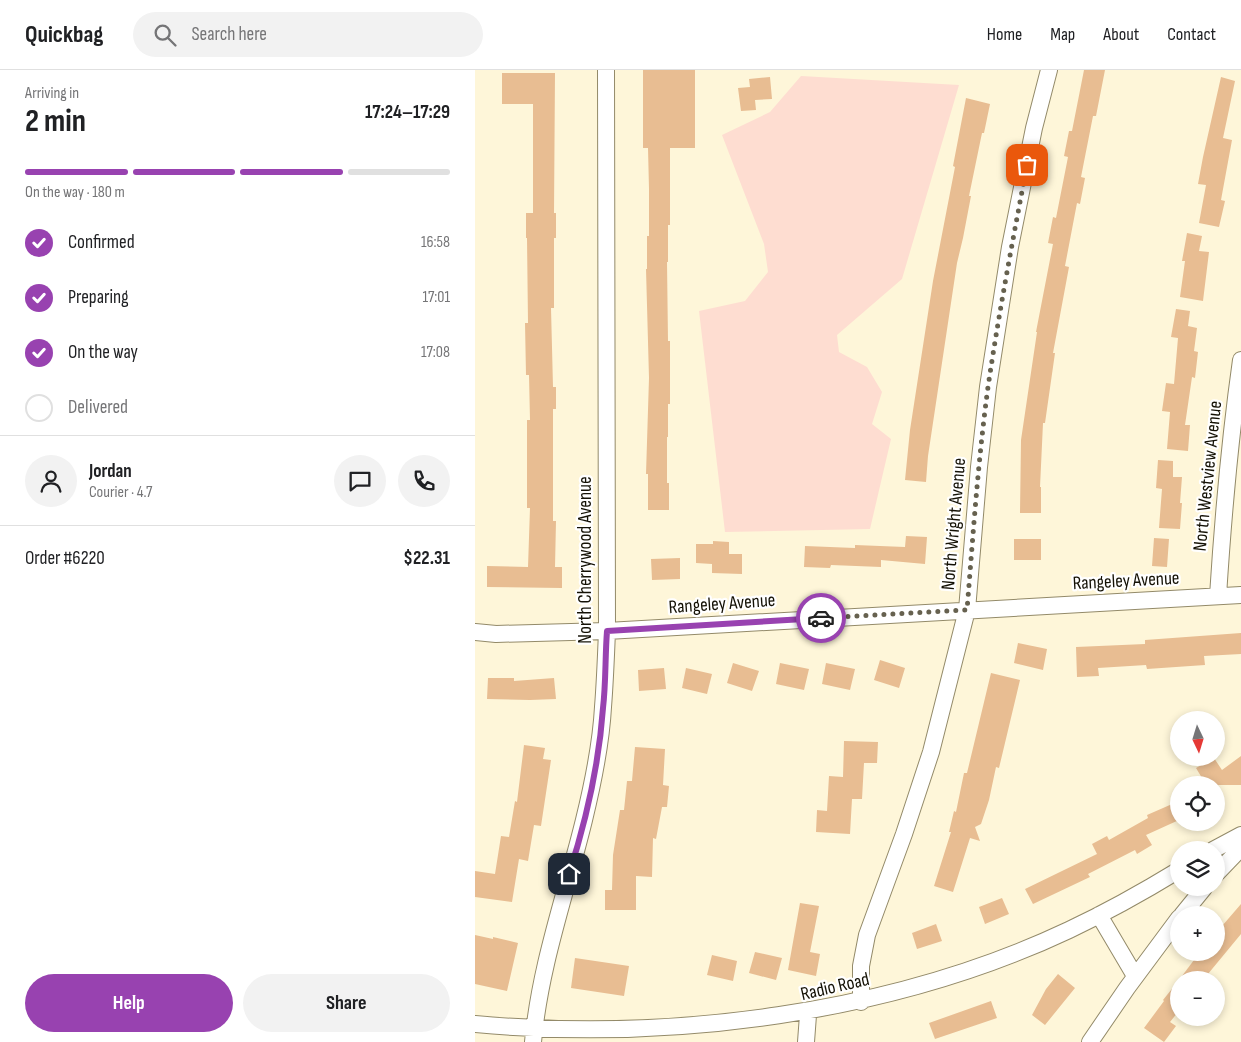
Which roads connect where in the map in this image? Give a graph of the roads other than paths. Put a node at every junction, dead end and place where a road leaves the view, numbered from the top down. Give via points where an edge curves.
1 (606, 70) edge
2 (1049, 70) edge
3 (1241, 360) edge
4 (1241, 595) edge
5 (1217, 596) junction
6 (967, 610) junction
7 (607, 631) junction
8 (475, 632) edge
9 (1241, 835) edge
10 (1225, 844) edge
11 (1241, 848) edge
12 (1225, 865) edge
13 (1170, 875) edge
14 (1197, 896) edge
15 (1189, 906) edge
16 (1099, 915) junction
17 (1170, 930) edge
18 (1135, 976) junction
19 (861, 1002) junction
20 (808, 1015) junction
21 (475, 1024) edge
22 (533, 1036) edge
23 (806, 1042) edge
24 (1090, 1042) edge

1 - 7 street, North Cherrywood Avenue
2 - 6 street, North Wright Avenue via 1010,247 990,378
3 - 5 street, North Westview Avenue
4 - 5 street, Rangeley Avenue
5 - 6 street, Rangeley Avenue
6 - 7 street, Rangeley Avenue
6 - 19 street, North Wright Avenue via 931,752 867,935 861,966
7 - 8 street, Rangeley Avenue
7 - 22 street, North Cherrywood Avenue via 598,756 585,818 545,966
9 - 10 street
11 - 12 street
13 - 16 street, Radio Road
14 - 15 street
16 - 18 street
16 - 19 street, Radio Road via 996,961 917,988
17 - 18 street
18 - 24 street
19 - 20 street, Radio Road
20 - 22 street, Radio Road via 713,1027
20 - 23 street
21 - 22 street, Radio Road

